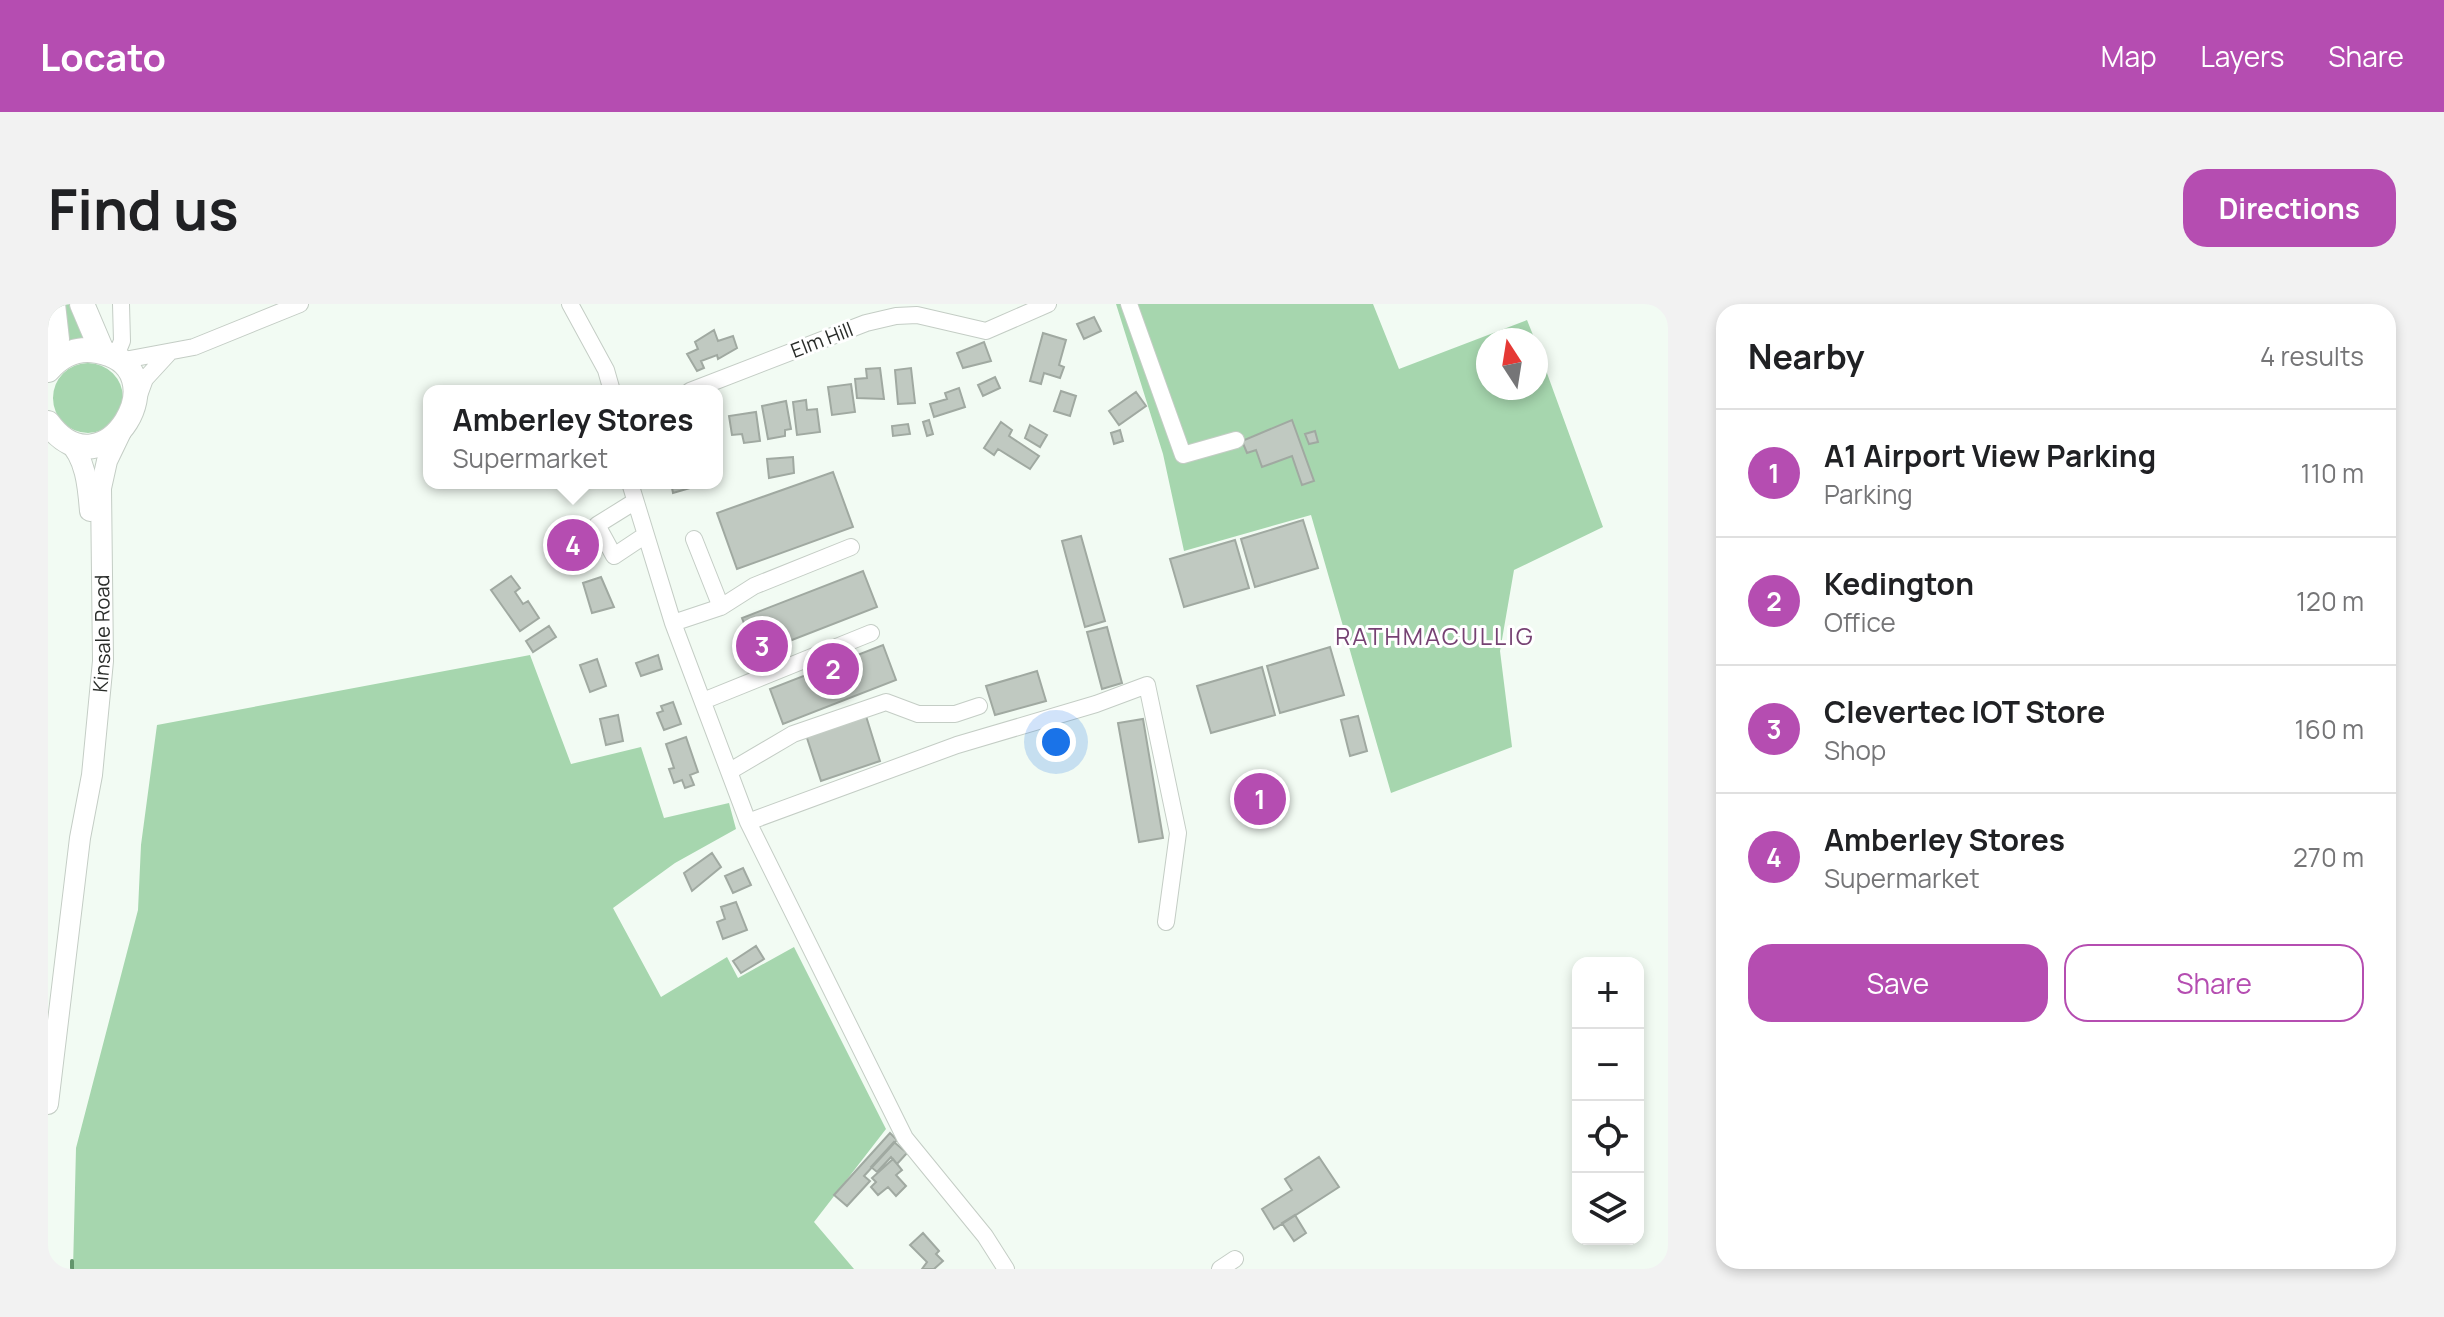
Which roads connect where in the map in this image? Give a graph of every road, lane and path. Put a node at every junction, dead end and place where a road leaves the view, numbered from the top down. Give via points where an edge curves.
1 (53, 304) edge
2 (82, 304) edge
3 (121, 304) edge
4 (300, 304) edge
5 (570, 304) edge
6 (1048, 304) edge
7 (1129, 304) edge
8 (168, 354) junction
9 (112, 357) junction
10 (49, 369) edge
11 (610, 385) edge
12 (706, 385) edge
13 (135, 406) junction
14 (121, 432) junction
15 (56, 434) edge
16 (1236, 440) dead end
17 (631, 489) edge
18 (634, 502) junction
19 (644, 536) junction
20 (694, 539) dead end
21 (851, 547) dead end
22 (721, 607) junction
23 (673, 623) junction
24 (871, 633) dead end
25 (703, 701) junction
26 (979, 706) dead end
27 (730, 771) junction
28 (748, 822) junction
29 (80, 838) junction
30 (1166, 922) dead end
31 (48, 1104) edge
32 (1235, 1259) dead end
33 (1006, 1269) edge
34 (1220, 1269) edge

1 - 10 highway via 57,339
2 - 9 highway
3 - 9 street via 122,341
4 - 8 street
5 - 11 street
6 - 12 street, Elm Hill via 986,331 917,315 866,323
7 - 16 street via 1183,455
8 - 9 street
8 - 13 street via 145,379
9 - 10 highway via 73,351
9 - 13 highway via 133,381
13 - 14 highway
14 - 15 highway via 95,445
14 - 29 main road, Kinsale Road via 101,488 103,661
15 - 29 main road, Kinsale Road via 78,452 92,525
17 - 18 street
18 - 19 street
18 - 19 street via 597,525 614,556
19 - 23 street
20 - 22 street
21 - 22 street via 754,586
22 - 23 street
23 - 25 street
24 - 25 street
25 - 27 street
26 - 27 street via 955,714 918,714 886,702 793,734
27 - 28 street
28 - 30 street via 957,745 1147,685 1178,833
28 - 33 street via 905,1138
29 - 31 main road, Kinsale Road
32 - 34 street

